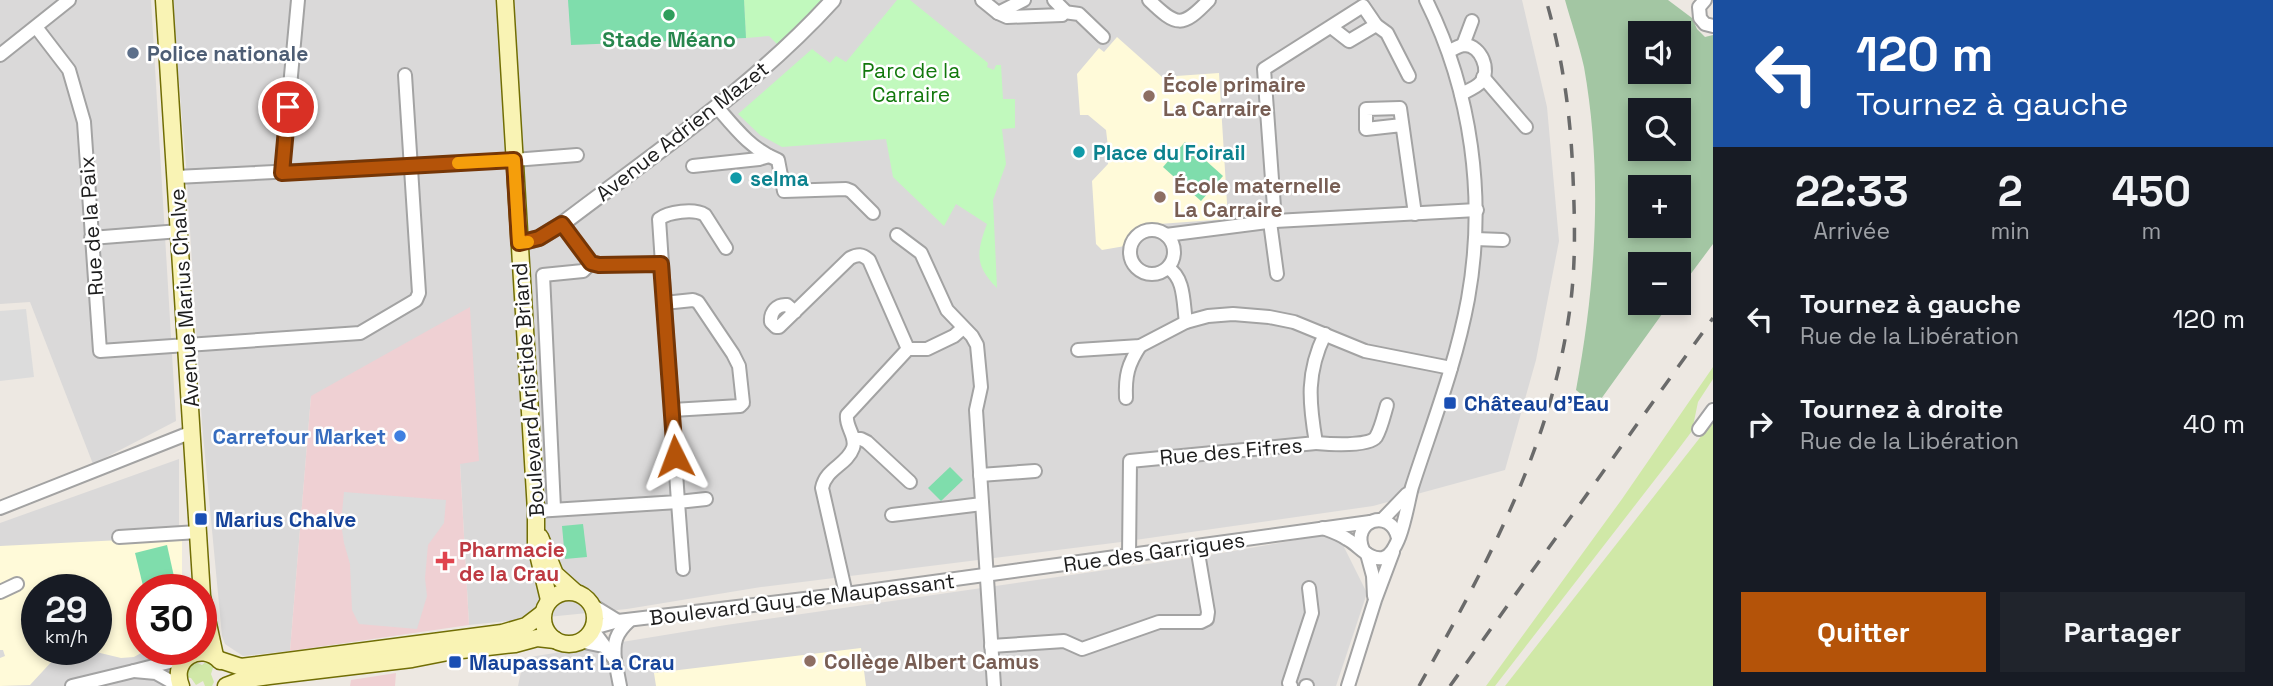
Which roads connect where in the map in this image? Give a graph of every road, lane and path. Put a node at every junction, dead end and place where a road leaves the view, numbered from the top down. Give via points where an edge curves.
1 (69, 0) edge
2 (164, 0) edge
3 (298, 0) edge
4 (505, 0) edge
5 (833, 0) edge
6 (982, 0) edge
7 (1024, 0) edge
8 (1054, 0) edge
9 (1149, 0) edge
10 (1209, 0) edge
11 (1426, 0) edge
12 (1701, 1) edge
13 (1064, 12) junction
14 (998, 13) junction
15 (1472, 21) dead end
16 (1376, 25) junction
17 (1713, 26) edge
18 (36, 27) junction
19 (1331, 27) junction
20 (1103, 37) dead end
21 (1463, 45) junction
22 (1448, 51) junction
23 (0, 55) edge
24 (405, 75) dead end
25 (1409, 76) dead end
26 (1483, 77) junction
27 (1461, 94) junction
28 (717, 107) junction
29 (1402, 125) dead end
30 (1526, 127) dead end
31 (577, 155) dead end
32 (769, 156) junction
33 (514, 160) junction
34 (409, 166) junction
35 (693, 166) dead end
36 (282, 173) junction
37 (176, 177) junction
38 (1477, 210) junction
39 (873, 213) dead end
40 (1415, 214) junction
41 (1272, 222) junction
42 (562, 224) junction
43 (180, 231) junction
44 (897, 235) dead end
45 (1166, 235) junction
46 (91, 238) junction
47 (1475, 239) junction
48 (1503, 240) dead end
49 (519, 243) junction
50 (726, 248) dead end
51 (591, 263) junction
52 (661, 264) junction
53 (1168, 268) junction
54 (1277, 274) dead end
55 (664, 303) junction
56 (795, 312) dead end
57 (1186, 321) junction
58 (963, 328) junction
59 (1325, 334) junction
60 (187, 345) junction
61 (1140, 346) junction
62 (908, 349) junction
63 (1078, 350) dead end
64 (1451, 368) junction
65 (1126, 398) dead end
66 (1387, 405) dead end
67 (672, 410) junction
68 (1713, 410) edge
69 (1699, 429) dead end
70 (192, 432) junction
71 (854, 439) junction
72 (1316, 443) junction
73 (1035, 471) dead end
74 (981, 475) junction
75 (910, 482) dead end
76 (1412, 488) junction
77 (706, 499) dead end
78 (678, 502) junction
79 (982, 504) junction
80 (0, 508) edge
81 (554, 508) junction
82 (536, 511) junction
83 (892, 516) dead end
84 (1376, 521) junction
85 (1323, 528) junction
86 (537, 529) junction
87 (198, 532) junction
88 (119, 537) dead end
89 (1398, 538) junction
90 (1197, 547) junction
91 (1365, 552) junction
92 (1393, 552) junction
93 (1129, 557) junction
94 (683, 569) dead end
95 (201, 574) edge
96 (985, 576) junction
97 (16, 584) dead end
98 (1309, 588) dead end
99 (0, 592) edge
100 (575, 592) junction
101 (846, 594) junction
102 (1375, 600) junction
103 (592, 605) junction
104 (546, 606) junction
105 (623, 621) junction
106 (592, 629) junction
107 (555, 640) junction
108 (579, 641) junction
109 (603, 646) junction
110 (991, 646) junction
111 (217, 654) edge
112 (218, 658) junction
113 (615, 660) junction
114 (153, 665) edge
115 (182, 665) edge
116 (134, 671) junction
117 (72, 686) edge
118 (180, 686) edge
119 (224, 686) edge
120 (620, 686) edge
121 (994, 686) edge
122 (1291, 686) edge
123 (1348, 686) edge

1 - 18 street
2 - 37 main road, Avenue Marius Chalve
3 - 36 street
4 - 33 main road, Boulevard Aristide Briand
5 - 28 street, Avenue Adrien Mazet via 791,45
6 - 14 street
7 - 14 street
8 - 13 street
9 - 10 street via 1167,18 1182,20 1191,19
11 - 22 street
12 - 17 street via 1700,18
13 - 14 street via 1007,17
13 - 20 street via 1079,15
15 - 21 street
16 - 19 street via 1349,41
16 - 19 street via 1363,6
16 - 25 street via 1387,33
18 - 23 street
18 - 46 street, Rue de la Paix via 69,70 84,122
19 - 41 street via 1264,69
21 - 22 street
21 - 26 street via 1480,54
22 - 27 street
24 - 34 street
26 - 27 street
26 - 30 street
27 - 38 street
28 - 32 street via 750,144
28 - 42 street, Avenue Adrien Mazet
29 - 40 street
31 - 33 street
32 - 35 street
32 - 39 street via 780,163 784,191 846,189
33 - 34 street
33 - 49 main road, Boulevard Aristide Briand
34 - 36 street
34 - 60 street via 416,300 360,333
36 - 37 street
37 - 43 main road, Avenue Marius Chalve
38 - 40 street
38 - 47 street
40 - 41 street
41 - 45 street
41 - 54 street
42 - 49 street, Avenue Adrien Mazet via 539,238
42 - 51 street
43 - 46 street
43 - 60 main road, Avenue Marius Chalve
44 - 58 street via 925,258 947,310
45 - 53 street via 1174,247
45 - 53 street via 1145,231 1133,240 1130,254 1136,267 1148,274
46 - 60 street, Rue de la Paix via 100,351
47 - 48 street
47 - 64 street via 1468,300
49 - 82 main road, Boulevard Aristide Briand
50 - 52 street via 705,215 665,214 659,219
51 - 52 street
51 - 81 street via 583,271 542,275
52 - 55 street
53 - 57 street via 1180,279
55 - 67 street
55 - 67 street via 698,302 739,366 743,403
56 - 62 street via 858,254 869,260
57 - 59 street via 1233,314 1269,317
57 - 61 street
58 - 62 street via 927,349
58 - 74 street via 977,345
59 - 64 street via 1365,351
59 - 72 street, Rue des Fifres via 1309,389
60 - 70 main road, Avenue Marius Chalve
61 - 63 street
61 - 65 street via 1125,375
62 - 71 street via 847,415
64 - 76 street
66 - 72 street via 1371,441
67 - 78 street
68 - 69 street
70 - 80 street
70 - 87 main road, Avenue Marius Chalve
71 - 75 street via 867,442
71 - 101 street via 850,453 824,478 822,488
72 - 93 street, Rue des Fifres via 1129,461
73 - 74 street
74 - 79 street
76 - 84 street
76 - 89 street
77 - 78 street
78 - 81 street
78 - 94 street
79 - 83 street
79 - 96 street
81 - 82 street
82 - 86 main road, Boulevard Aristide Briand
84 - 85 street, Rue des Garrigues
84 - 89 street via 1393,526
84 - 91 street via 1361,532
85 - 90 street, Rue des Garrigues
85 - 91 street
86 - 100 main road, Boulevard Aristide Briand via 555,574
86 - 104 main road, Boulevard Aristide Briand
87 - 88 street
87 - 95 main road, Avenue Marius Chalve
89 - 92 street
90 - 93 street, Rue des Garrigues
90 - 110 street via 1208,612 1201,622 1159,622 1082,649 1064,642
91 - 92 street via 1378,559
91 - 102 street
92 - 102 street
93 - 96 street, Rue des Garrigues
96 - 101 street, Boulevard Guy de Maupassant
96 - 110 street
97 - 99 street
98 - 122 street via 1312,613
100 - 103 main road
100 - 104 main road via 561,592
101 - 105 street, Boulevard Guy de Maupassant
102 - 123 street
103 - 105 street
103 - 106 main road
104 - 107 main road via 546,631
104 - 112 main road via 526,626 502,633 241,667
105 - 106 street
105 - 113 street via 615,637
106 - 108 main road
106 - 109 street
107 - 108 main road
107 - 119 main road via 537,638
108 - 109 street
109 - 113 street
110 - 121 street
111 - 112 main road, Avenue Marius Chalve
112 - 119 main road, Avenue Marius Chalve via 225,671
113 - 120 street
114 - 116 street
115 - 118 main road
116 - 117 street
116 - 118 street via 156,673

